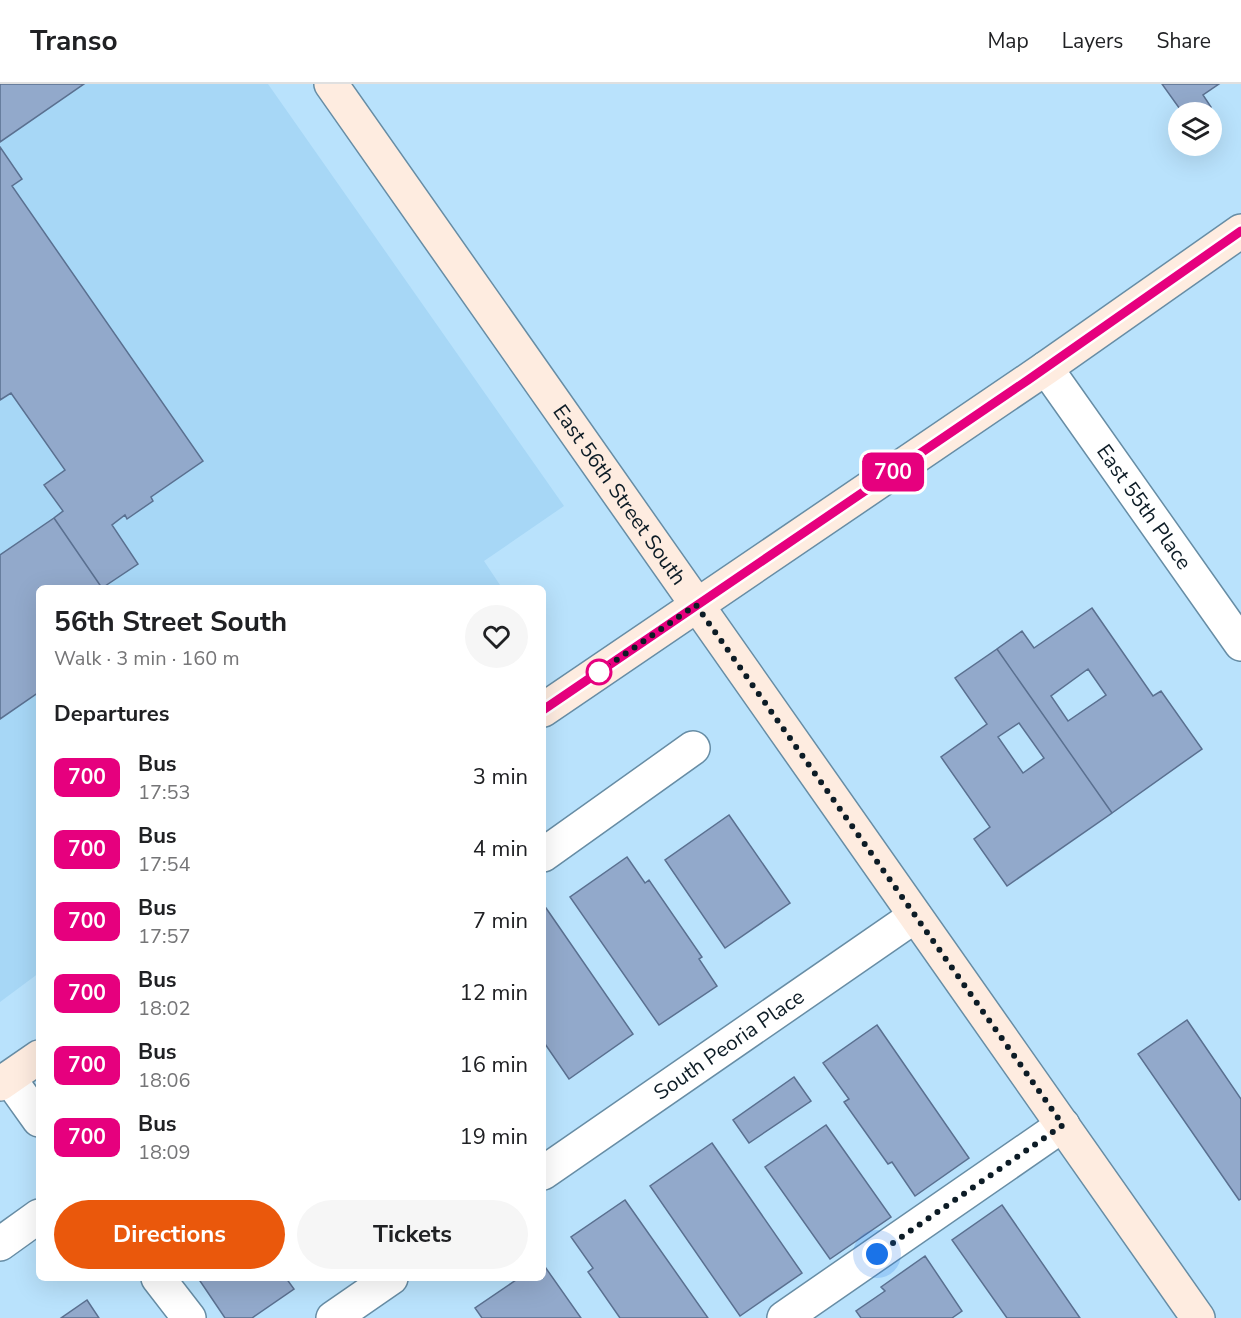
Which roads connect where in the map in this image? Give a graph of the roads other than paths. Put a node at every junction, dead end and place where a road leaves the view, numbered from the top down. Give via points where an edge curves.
1 (337, 86) edge
2 (1241, 231) edge
3 (1046, 368) junction
4 (696, 605) junction
5 (1241, 644) edge
6 (546, 708) edge
7 (693, 748) dead end
8 (546, 853) edge
9 (915, 916) junction
10 (36, 1059) edge
11 (5, 1081) edge
12 (36, 1117) edge
13 (1063, 1125) junction
14 (546, 1171) edge
15 (36, 1218) edge
16 (0, 1244) edge
17 (160, 1281) edge
18 (387, 1281) edge
19 (189, 1318) edge
20 (333, 1318) edge
21 (784, 1318) edge
22 (1198, 1318) edge

1 - 4 street, East 56th Street South
2 - 3 street
3 - 4 street
3 - 5 street, East 55th Place
4 - 6 street
4 - 9 street, East 56th Street South
7 - 8 street
9 - 13 street, East 56th Street South
9 - 14 street, South Peoria Place
10 - 11 street
11 - 12 street
13 - 21 street
13 - 22 street, East 56th Street South
15 - 16 street
17 - 19 street
18 - 20 street

